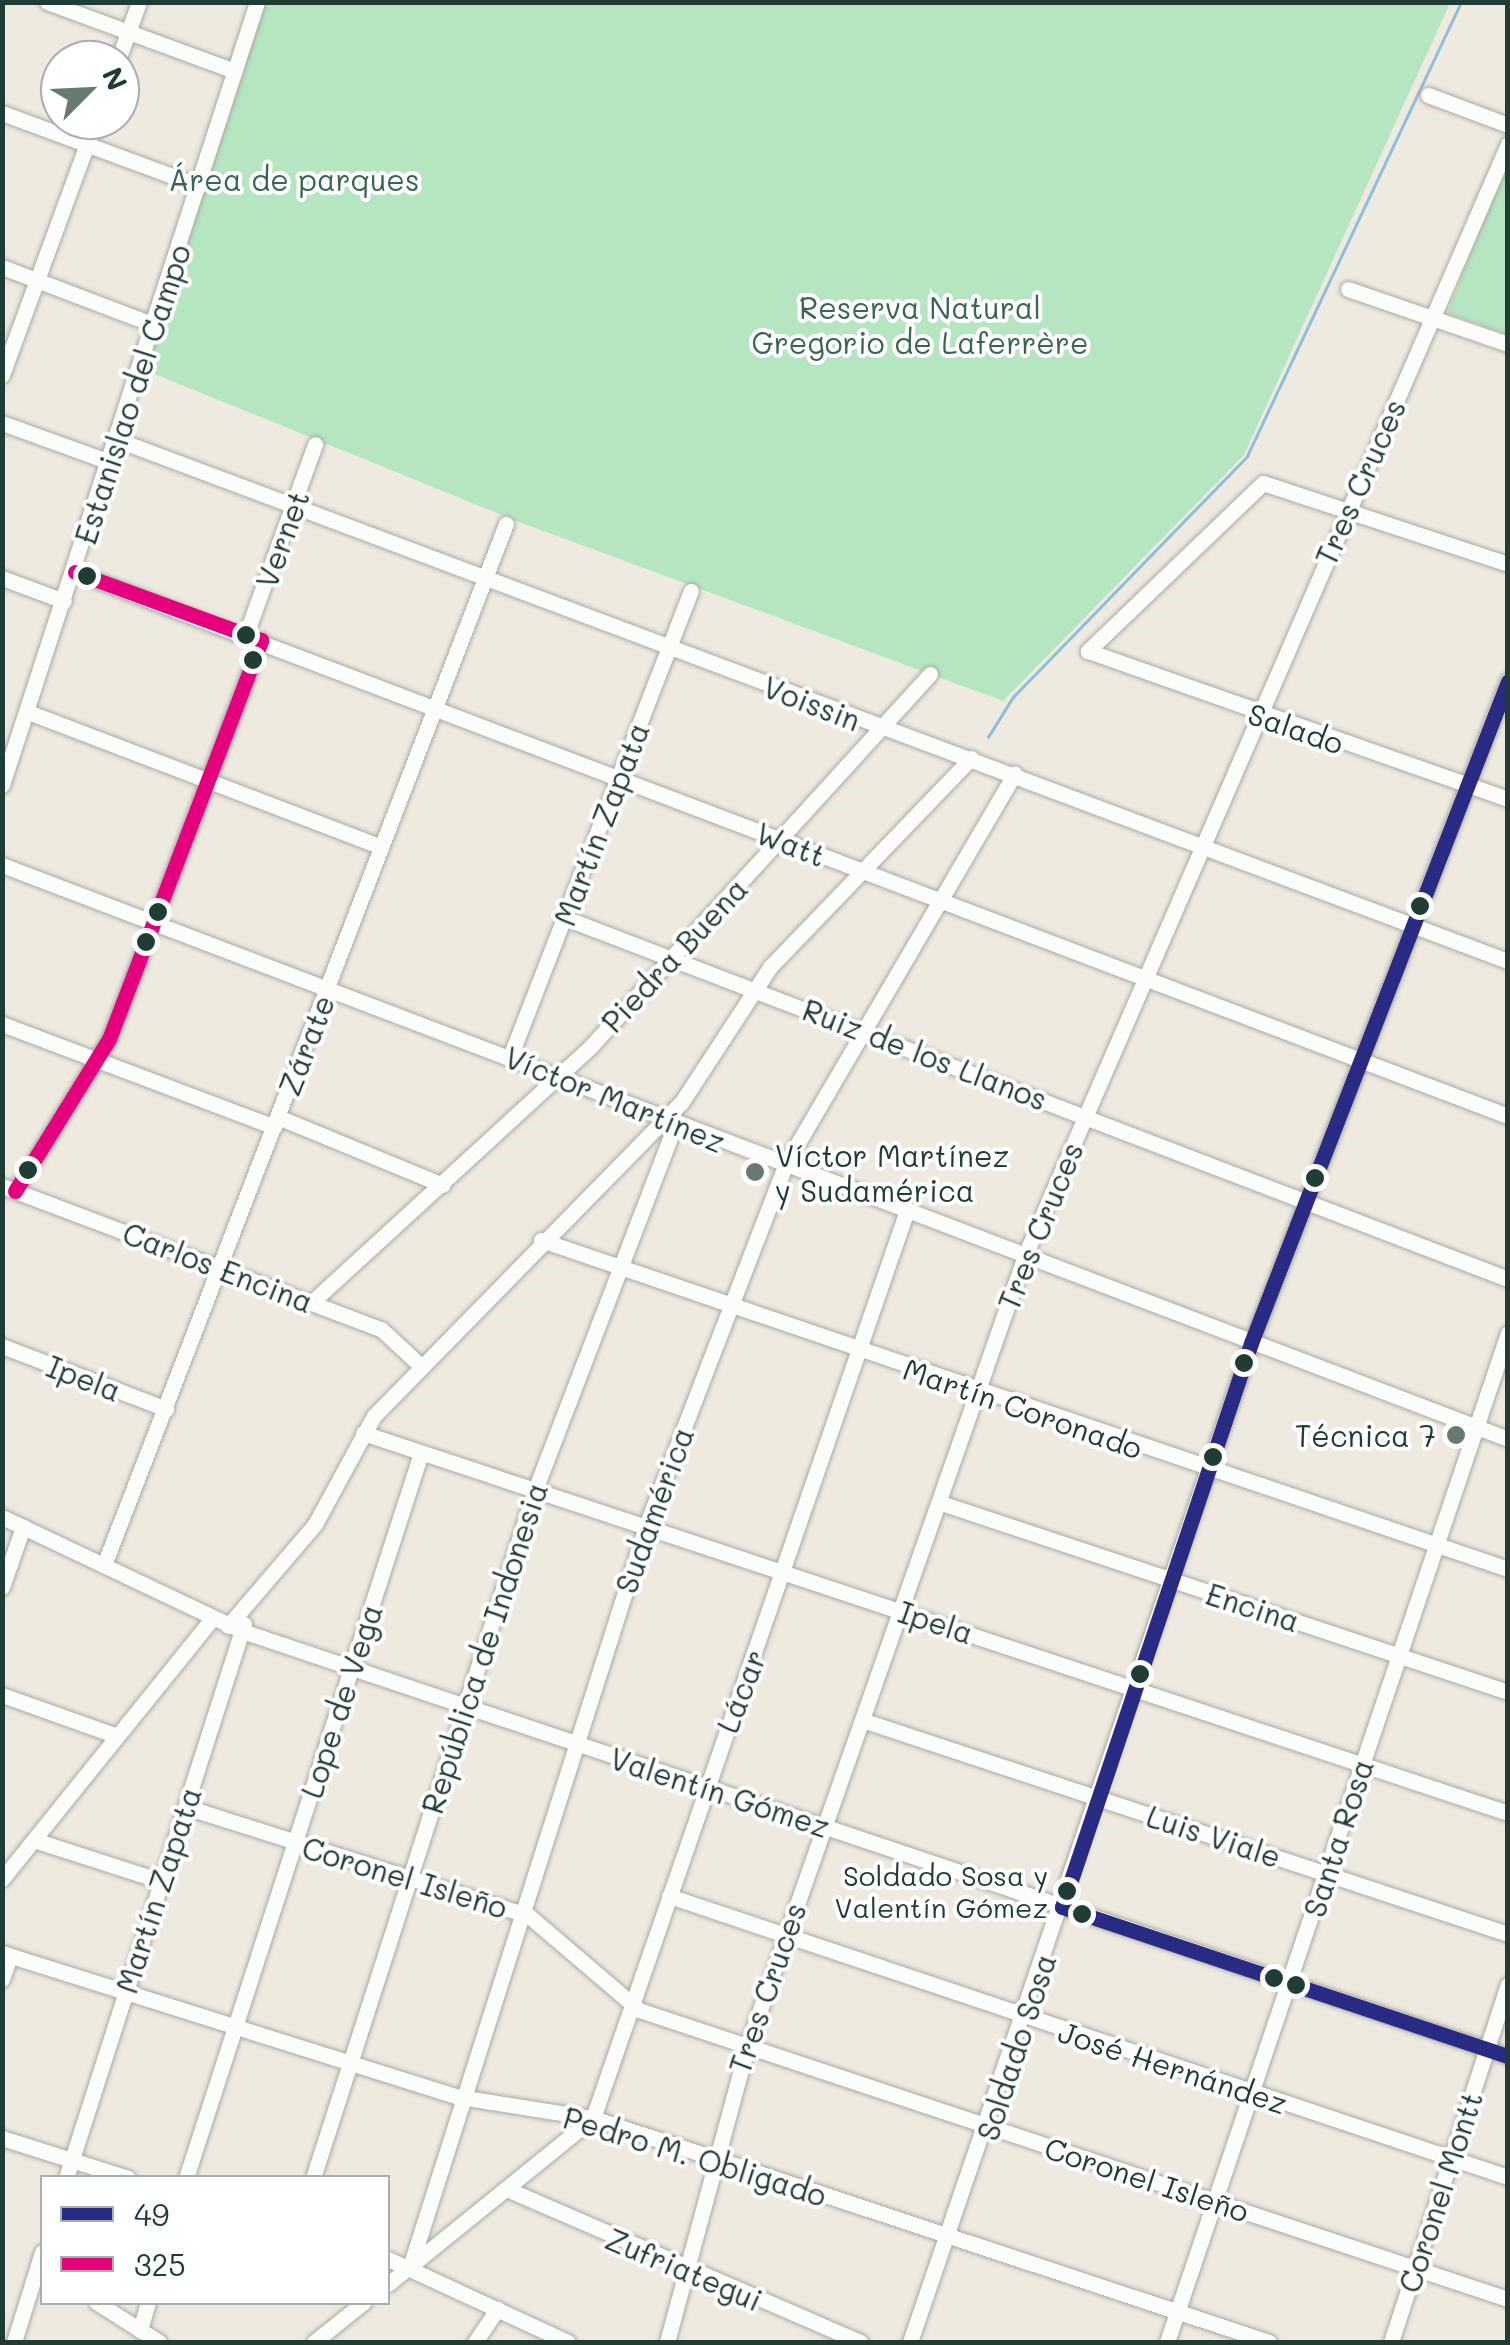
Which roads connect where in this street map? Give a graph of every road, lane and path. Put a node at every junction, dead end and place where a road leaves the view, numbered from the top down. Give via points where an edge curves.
1 (48, 2) edge
2 (139, 2) edge
3 (258, 2) edge
4 (128, 31) junction
5 (125, 40) edge
6 (235, 71) junction
7 (1428, 95) dead end
8 (2, 113) edge
9 (1508, 125) edge
10 (89, 140) edge
11 (88, 143) junction
12 (1508, 144) edge
13 (198, 186) junction
14 (2, 268) edge
15 (38, 280) junction
16 (1348, 290) dead end
17 (1432, 319) junction
18 (155, 325) junction
19 (1508, 344) edge
20 (2, 375) edge
21 (2, 423) edge
22 (118, 440) junction
23 (315, 444) dead end
24 (110, 462) junction
25 (294, 506) junction
26 (1348, 510) junction
27 (506, 524) dead end
28 (1508, 564) edge
29 (75, 572) junction
30 (2, 578) edge
31 (485, 578) junction
32 (692, 591) dead end
33 (64, 601) junction
34 (254, 637) junction
35 (669, 646) junction
36 (930, 674) dead end
37 (1508, 680) edge
38 (435, 708) junction
39 (28, 712) junction
40 (1258, 716) junction
41 (886, 730) junction
42 (10, 738) edge
43 (970, 758) junction
44 (1015, 774) junction
45 (619, 778) junction
46 (208, 782) junction
47 (2, 785) edge
48 (1466, 786) junction
49 (1508, 799) edge
50 (782, 840) junction
51 (1202, 844) junction
52 (382, 848) junction
53 (2, 865) edge
54 (864, 872) junction
55 (941, 902) junction
56 (566, 918) junction
57 (154, 923) junction
58 (1413, 925) junction
59 (671, 958) junction
60 (1508, 962) edge
61 (1144, 978) junction
62 (761, 988) junction
63 (327, 989) junction
64 (2, 1024) edge
65 (863, 1031) junction
66 (510, 1057) junction
67 (100, 1060) junction
68 (1360, 1060) junction
69 (560, 1076) junction
70 (1084, 1116) junction
71 (1508, 1116) edge
72 (276, 1122) junction
73 (669, 1123) junction
74 (785, 1165) junction
75 (443, 1185) junction
76 (7, 1191) edge
77 (1305, 1200) junction
78 (907, 1210) junction
79 (541, 1240) junction
80 (1026, 1253) junction
81 (220, 1267) junction
82 (620, 1269) junction
83 (1508, 1279) edge
84 (312, 1302) junction
85 (730, 1309) junction
86 (1508, 1333) edge
87 (1250, 1343) junction
88 (2, 1346) edge
89 (858, 1353) junction
90 (421, 1366) junction
91 (976, 1392) junction
92 (166, 1409) junction
93 (1475, 1427) junction
94 (363, 1433) junction
95 (1508, 1440) edge
96 (421, 1453) junction
97 (1207, 1470) junction
98 (535, 1490) junction
99 (941, 1503) junction
100 (2, 1516) edge
101 (646, 1526) junction
102 (22, 1527) junction
103 (1435, 1545) junction
104 (104, 1566) junction
105 (1508, 1570) edge
106 (786, 1573) junction
107 (1170, 1580) junction
108 (2, 1587) edge
109 (903, 1611) junction
110 (211, 1620) junction
111 (235, 1629) junction
112 (1397, 1655) junction
113 (352, 1668) junction
114 (1136, 1688) junction
115 (1508, 1692) edge
116 (2, 1695) edge
117 (463, 1707) junction
118 (862, 1720) junction
119 (116, 1736) junction
120 (575, 1744) junction
121 (1362, 1765) junction
122 (704, 1787) junction
123 (1098, 1797) junction
124 (186, 1807) junction
125 (1508, 1813) edge
126 (822, 1826) junction
127 (34, 1840) junction
128 (295, 1842) junction
129 (1326, 1873) junction
130 (2, 1879) edge
131 (409, 1879) junction
132 (161, 1881) junction
133 (669, 1896) junction
134 (1062, 1907) junction
135 (521, 1913) junction
136 (1508, 1934) edge
137 (784, 1936) junction
138 (6, 1954) edge
139 (2, 1979) edge
140 (1290, 1983) junction
141 (1508, 1985) edge
142 (124, 1990) junction
143 (631, 2006) junction
144 (1025, 2017) junction
145 (236, 2027) junction
146 (748, 2044) junction
147 (1487, 2050) junction
148 (1508, 2056) edge
149 (351, 2063) junction
150 (1253, 2094) junction
151 (460, 2097) junction
152 (593, 2118) junction
153 (990, 2127) junction
154 (2, 2138) edge
155 (710, 2158) junction
156 (1452, 2158) junction
157 (72, 2159) junction
158 (67, 2175) edge
159 (119, 2175) edge
160 (187, 2175) edge
161 (315, 2175) edge
162 (1508, 2177) edge
163 (509, 2190) junction
164 (1216, 2203) junction
165 (951, 2238) junction
166 (390, 2260) edge
167 (40, 2265) edge
168 (410, 2266) junction
169 (1415, 2268) junction
170 (684, 2270) junction
171 (390, 2282) edge
172 (1508, 2300) edge
173 (101, 2305) edge
174 (147, 2305) edge
175 (360, 2305) edge
176 (497, 2309) junction
177 (1179, 2313) junction
178 (140, 2330) junction
179 (14, 2342) edge
180 (159, 2342) edge
181 (314, 2342) edge
182 (475, 2342) edge
183 (568, 2342) edge
184 (667, 2342) edge
185 (862, 2342) edge
186 (910, 2342) edge
187 (1167, 2342) edge
188 (1269, 2342) edge
189 (1390, 2342) edge

1 - 4 street
2 - 4 street
3 - 6 street, Estanislao del Campo
4 - 5 street
4 - 6 street
6 - 13 street, Estanislao del Campo
7 - 9 street
8 - 11 street
10 - 11 street
11 - 13 street
11 - 15 street
12 - 17 street, Tres Cruces
13 - 18 street, Estanislao del Campo
14 - 15 street
15 - 18 street
15 - 20 street
16 - 17 street
17 - 19 street
17 - 26 street, Tres Cruces
18 - 22 street, Estanislao del Campo
21 - 24 street
22 - 24 street, Estanislao del Campo
22 - 25 street, Voissin
23 - 25 street, Vernet
24 - 29 street, Estanislao del Campo
25 - 31 street, Voissin
25 - 34 street, Vernet
26 - 28 street
26 - 40 street, Tres Cruces
26 - 40 street, Salado via 1255,485 1088,651
27 - 31 street, Zárate
29 - 33 street, Estanislao del Campo
29 - 34 street, Watt
30 - 33 street
31 - 35 street, Voissin
31 - 38 street, Zárate
32 - 35 street, Martín Zapata
33 - 39 street, Estanislao del Campo
34 - 38 street, Watt
34 - 46 street, Vernet
35 - 41 street, Voissin
35 - 45 street, Martín Zapata
36 - 41 street, Piedra Buena
37 - 48 street, Soldado Sosa
38 - 45 street, Watt
38 - 52 street, Zárate
39 - 42 street, Estanislao del Campo
39 - 46 street
40 - 48 street, Salado
40 - 51 street, Tres Cruces
41 - 43 street, Voissin
41 - 50 street, Piedra Buena
42 - 47 street, Estanislao del Campo
43 - 44 street, Voissin
43 - 54 street
44 - 51 street, Voissin
44 - 55 street, Sudamérica
45 - 50 street, Watt
45 - 56 street, Martín Zapata
46 - 52 street
46 - 57 street, Vernet
48 - 49 street, Salado
48 - 58 street, Soldado Sosa
50 - 54 street, Watt
50 - 59 street, Piedra Buena
51 - 58 street, Voissin
51 - 61 street, Tres Cruces
52 - 63 street, Zárate
53 - 57 street, Víctor Martínez
54 - 55 street, Watt
54 - 62 street via 770,967
55 - 61 street, Watt
55 - 65 street, Sudamérica
56 - 59 street, Ruiz de los Llanos
56 - 66 street, Martín Zapata
57 - 63 street, Víctor Martínez
57 - 67 street, Vernet
58 - 60 street, Voissin
58 - 68 street, Soldado Sosa
59 - 62 street, Ruiz de los Llanos
59 - 69 street, Piedra Buena
61 - 68 street, Watt
61 - 70 street, Tres Cruces
62 - 65 street, Ruiz de los Llanos
62 - 73 street
63 - 66 street, Víctor Martínez
63 - 72 street, Zárate
64 - 67 street
65 - 70 street, Ruiz de los Llanos
65 - 74 street, Sudamérica
66 - 69 street, Víctor Martínez
67 - 72 street
67 - 76 street, Vernet
68 - 71 street, Watt
68 - 77 street, Soldado Sosa
69 - 73 street, Víctor Martínez
69 - 75 street, Piedra Buena
70 - 77 street, Ruiz de los Llanos
70 - 80 street, Tres Cruces
72 - 75 street
72 - 81 street, Zárate
73 - 74 street, Víctor Martínez
73 - 79 street
73 - 82 street, República de Indonesia
74 - 78 street, Víctor Martínez
74 - 85 street, Sudamérica
75 - 84 street, Piedra Buena
76 - 81 street, Carlos Encina
77 - 83 street, Ruiz de los Llanos
77 - 87 street, Soldado Sosa
78 - 80 street, Víctor Martínez
78 - 89 street, Lácar
79 - 82 street, Martín Coronado
79 - 90 street
80 - 87 street, Víctor Martínez
80 - 91 street, Tres Cruces
81 - 84 street, Carlos Encina
81 - 92 street, Zárate
82 - 85 street, Martín Coronado
82 - 98 street, República de Indonesia
84 - 90 street, Carlos Encina via 380,1329
85 - 89 street, Martín Coronado
85 - 101 street, Sudamérica
86 - 93 street, Santa Rosa
87 - 93 street, Víctor Martínez
87 - 97 street, Soldado Sosa
88 - 92 street, Ipela
89 - 91 street, Martín Coronado
89 - 106 street, Lácar
90 - 94 street
91 - 97 street, Martín Coronado
91 - 99 street, Tres Cruces
92 - 104 street, Zárate
93 - 95 street, Víctor Martínez
93 - 103 street, Santa Rosa
94 - 96 street, Ipela
94 - 111 street, Martín Zapata via 320,1516
96 - 98 street, Ipela
96 - 113 street, Lope de Vega
97 - 103 street, Martín Coronado
97 - 107 street, Soldado Sosa
98 - 101 street, Ipela
98 - 117 street, República de Indonesia
99 - 107 street, Encina
99 - 109 street, Tres Cruces
100 - 102 street, Valentín Gómez
101 - 106 street, Ipela
101 - 120 street, Sudamérica
102 - 104 street, Valentín Gómez
102 - 108 street
103 - 105 street, Martín Coronado
103 - 112 street, Santa Rosa
104 - 110 street, Valentín Gómez
106 - 109 street, Ipela
106 - 122 street, Lácar
107 - 112 street, Encina
107 - 114 street, Soldado Sosa
109 - 114 street, Ipela
109 - 118 street, Tres Cruces
110 - 111 street, Valentín Gómez
110 - 119 street
111 - 113 street, Valentín Gómez
111 - 124 street, Martín Zapata
112 - 115 street, Encina
112 - 121 street, Santa Rosa
113 - 117 street, Valentín Gómez
113 - 128 street, Lope de Vega
114 - 121 street, Ipela
114 - 123 street, Soldado Sosa
116 - 119 street
117 - 120 street, Valentín Gómez
117 - 131 street, República de Indonesia
118 - 123 street, Luis Viale
118 - 126 street, Tres Cruces
119 - 127 street
120 - 122 street, Valentín Gómez
120 - 135 street, Sudamérica
121 - 125 street, Ipela
121 - 129 street, Santa Rosa
122 - 126 street, Valentín Gómez
122 - 133 street, Lácar
123 - 129 street, Luis Viale
123 - 134 street, Soldado Sosa
124 - 128 street, Coronel Isleño
124 - 132 street, Martín Zapata
126 - 134 street, Valentín Gómez
126 - 137 street, Tres Cruces
127 - 130 street
127 - 132 street
128 - 131 street, Coronel Isleño
128 - 145 street, Lope de Vega
129 - 136 street, Luis Viale
129 - 140 street, Santa Rosa
131 - 135 street, Coronel Isleño
131 - 149 street, República de Indonesia
132 - 142 street, Martín Zapata
133 - 137 street, José Hernández
133 - 143 street, Lácar
134 - 140 street, Valentín Gómez
134 - 144 street, Soldado Sosa
135 - 143 street, Coronel Isleño
135 - 151 street, Sudamérica
137 - 144 street, José Hernández
137 - 146 street, Tres Cruces
138 - 139 street
138 - 142 street, Pedro M. Obligado
140 - 147 street, Valentín Gómez
140 - 150 street, Santa Rosa
141 - 147 street, Coronel Montt
142 - 145 street, Pedro M. Obligado
142 - 157 street, Martín Zapata
143 - 146 street, Coronel Isleño
143 - 152 street, Lácar
144 - 150 street, José Hernández
144 - 153 street, Soldado Sosa
145 - 149 street, Pedro M. Obligado
145 - 160 street, Lope de Vega
146 - 153 street, Coronel Isleño
146 - 155 street, Tres Cruces
147 - 148 street, Valentín Gómez
147 - 156 street, Coronel Montt
149 - 151 street, Pedro M. Obligado
149 - 161 street, República de Indonesia
150 - 156 street, José Hernández
150 - 164 street, Santa Rosa
151 - 152 street, Pedro M. Obligado
151 - 168 street, Sudamérica
152 - 155 street, Pedro M. Obligado
152 - 163 street
153 - 164 street, Coronel Isleño
153 - 165 street, Soldado Sosa
154 - 157 street
155 - 165 street, Pedro M. Obligado
155 - 170 street, Tres Cruces
156 - 162 street, José Hernández
156 - 169 street, Coronel Montt
157 - 158 street, Martín Zapata
157 - 159 street
163 - 168 street
163 - 170 street, Zufriategui
164 - 169 street, Coronel Isleño
164 - 177 street, Santa Rosa
165 - 177 street, Pedro M. Obligado
165 - 186 street, Soldado Sosa
166 - 168 street
167 - 179 street
168 - 171 street
168 - 176 street
169 - 172 street, Coronel Isleño
169 - 189 street, Coronel Montt
170 - 184 street, Tres Cruces
170 - 185 street, Zufriategui
173 - 178 street
174 - 178 street
175 - 181 street
176 - 182 street
176 - 183 street
177 - 187 street, Santa Rosa
177 - 188 street, Pedro M. Obligado
178 - 180 street

